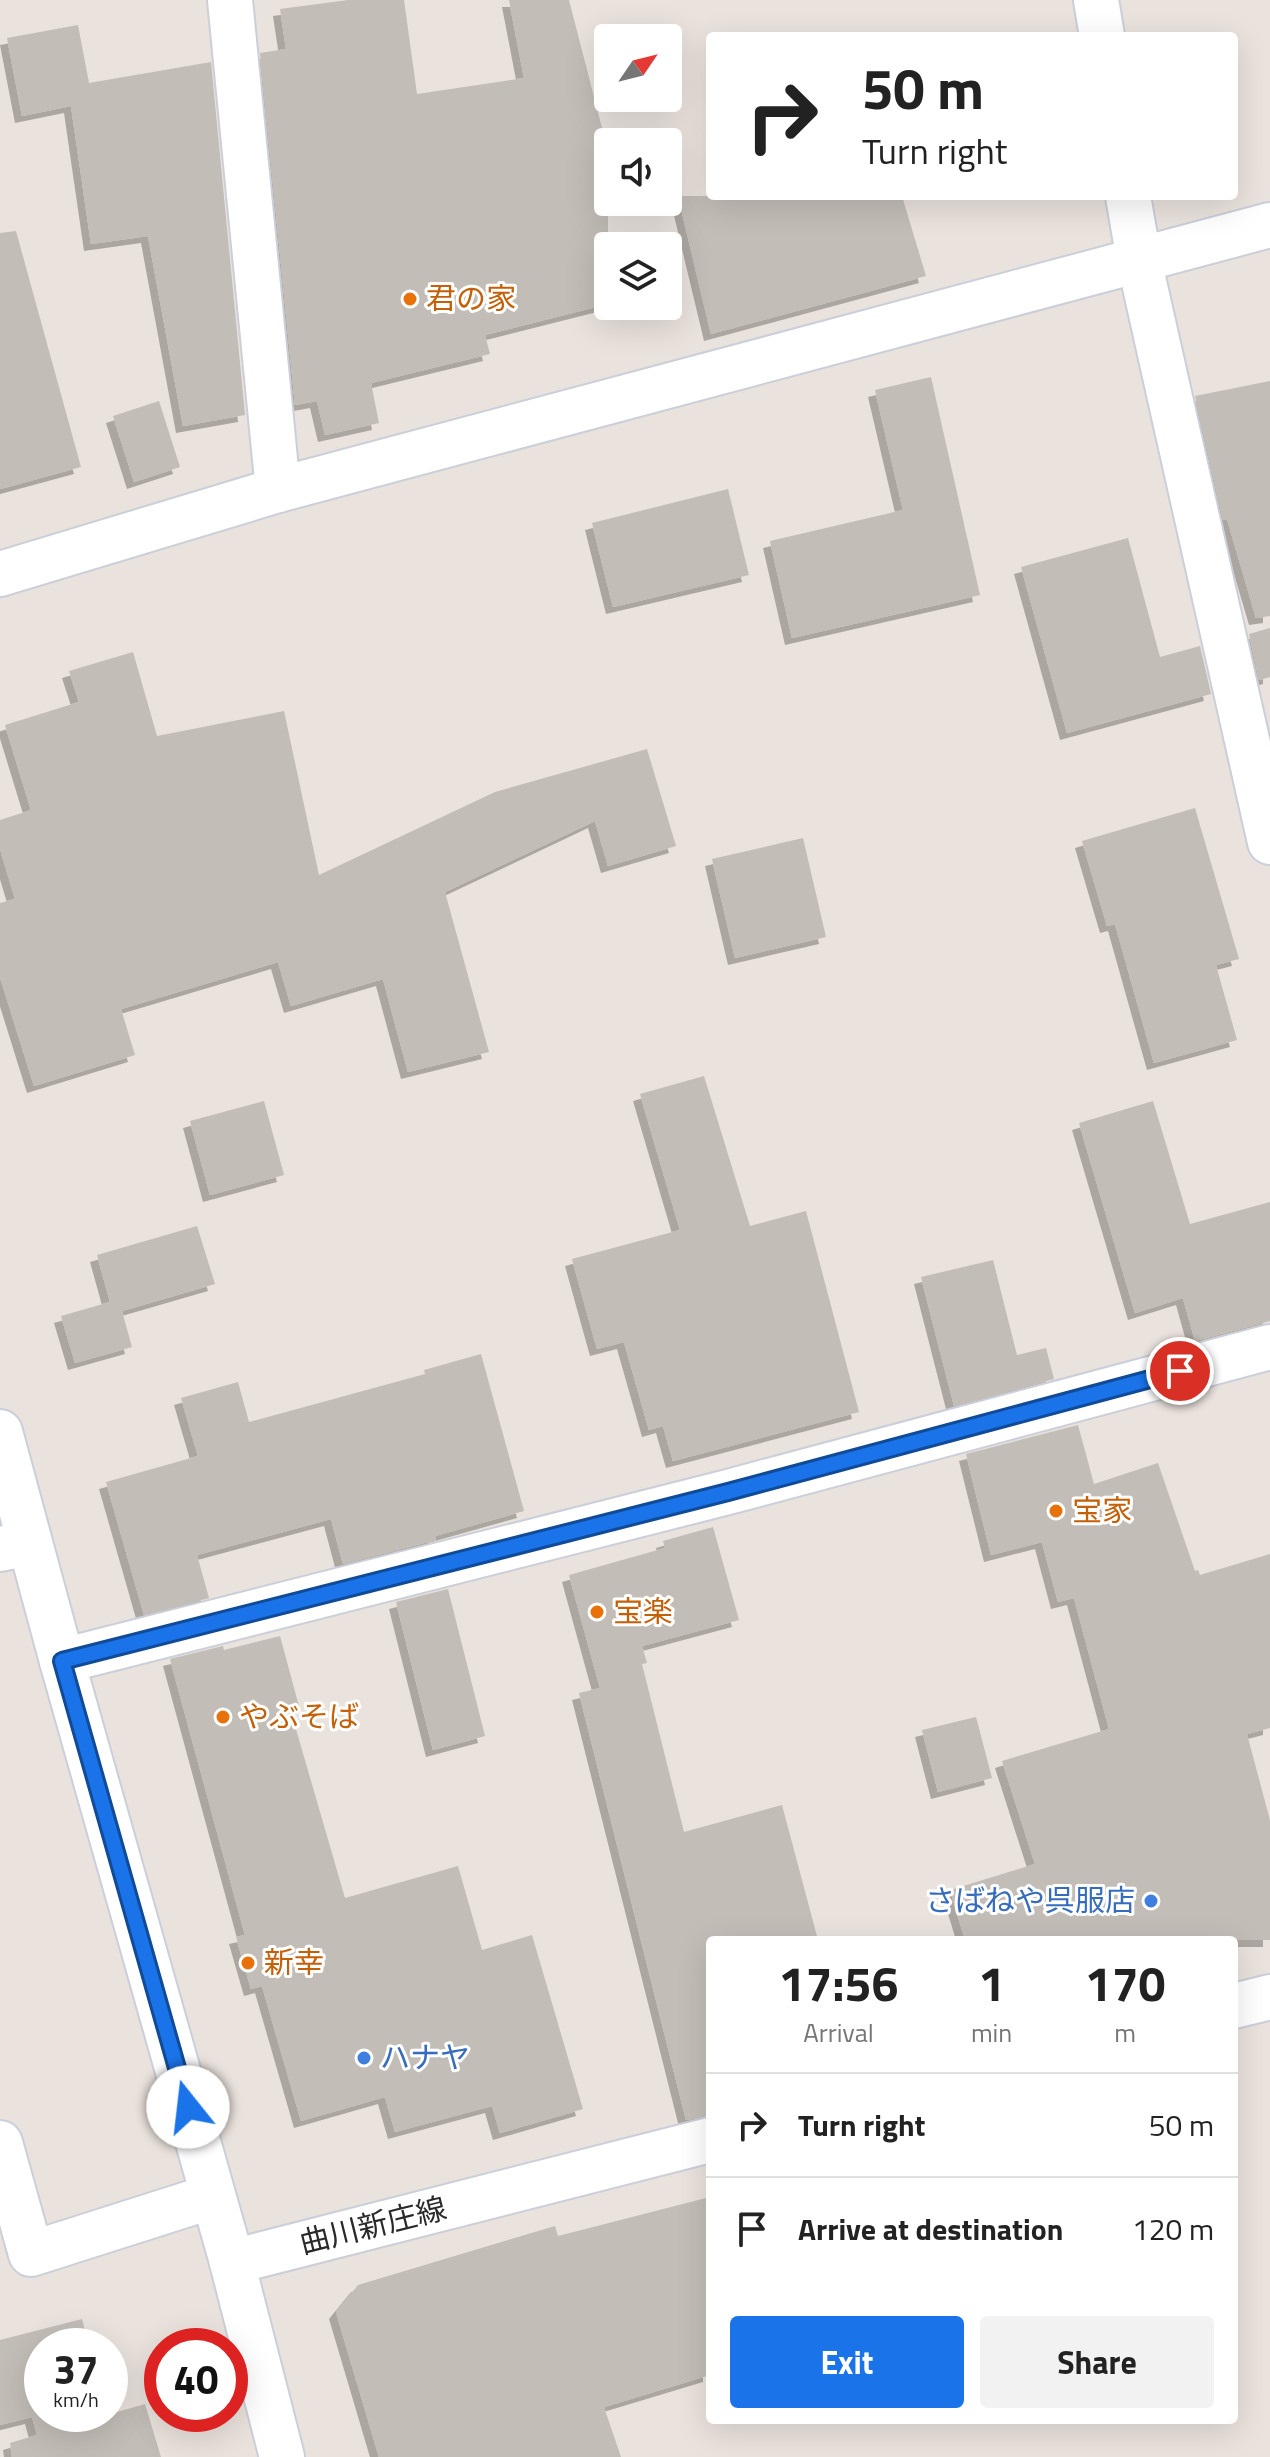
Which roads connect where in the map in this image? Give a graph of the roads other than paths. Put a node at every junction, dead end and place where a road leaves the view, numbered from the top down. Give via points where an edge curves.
1 (230, 0) edge
2 (1096, 0) edge
3 (1101, 32) edge
4 (1129, 200) edge
5 (1270, 225) edge
6 (1139, 260) junction
7 (278, 490) junction
8 (0, 574) edge
9 (1270, 842) edge
10 (1270, 1347) edge
11 (0, 1432) edge
12 (14, 1546) edge
13 (62, 1661) junction
14 (1270, 1997) edge
15 (1238, 2005) edge
16 (706, 2141) edge
17 (0, 2143) edge
18 (213, 2196) junction
19 (232, 2262) junction
20 (282, 2457) edge

1 - 7 street
2 - 3 street
4 - 6 street
5 - 6 street
6 - 7 street
6 - 9 street
7 - 8 street
10 - 13 street
11 - 12 street
12 - 13 street
13 - 18 street
14 - 15 street
16 - 19 street, 曲川新庄線
17 - 18 street via 31,2254
18 - 19 street
19 - 20 street

